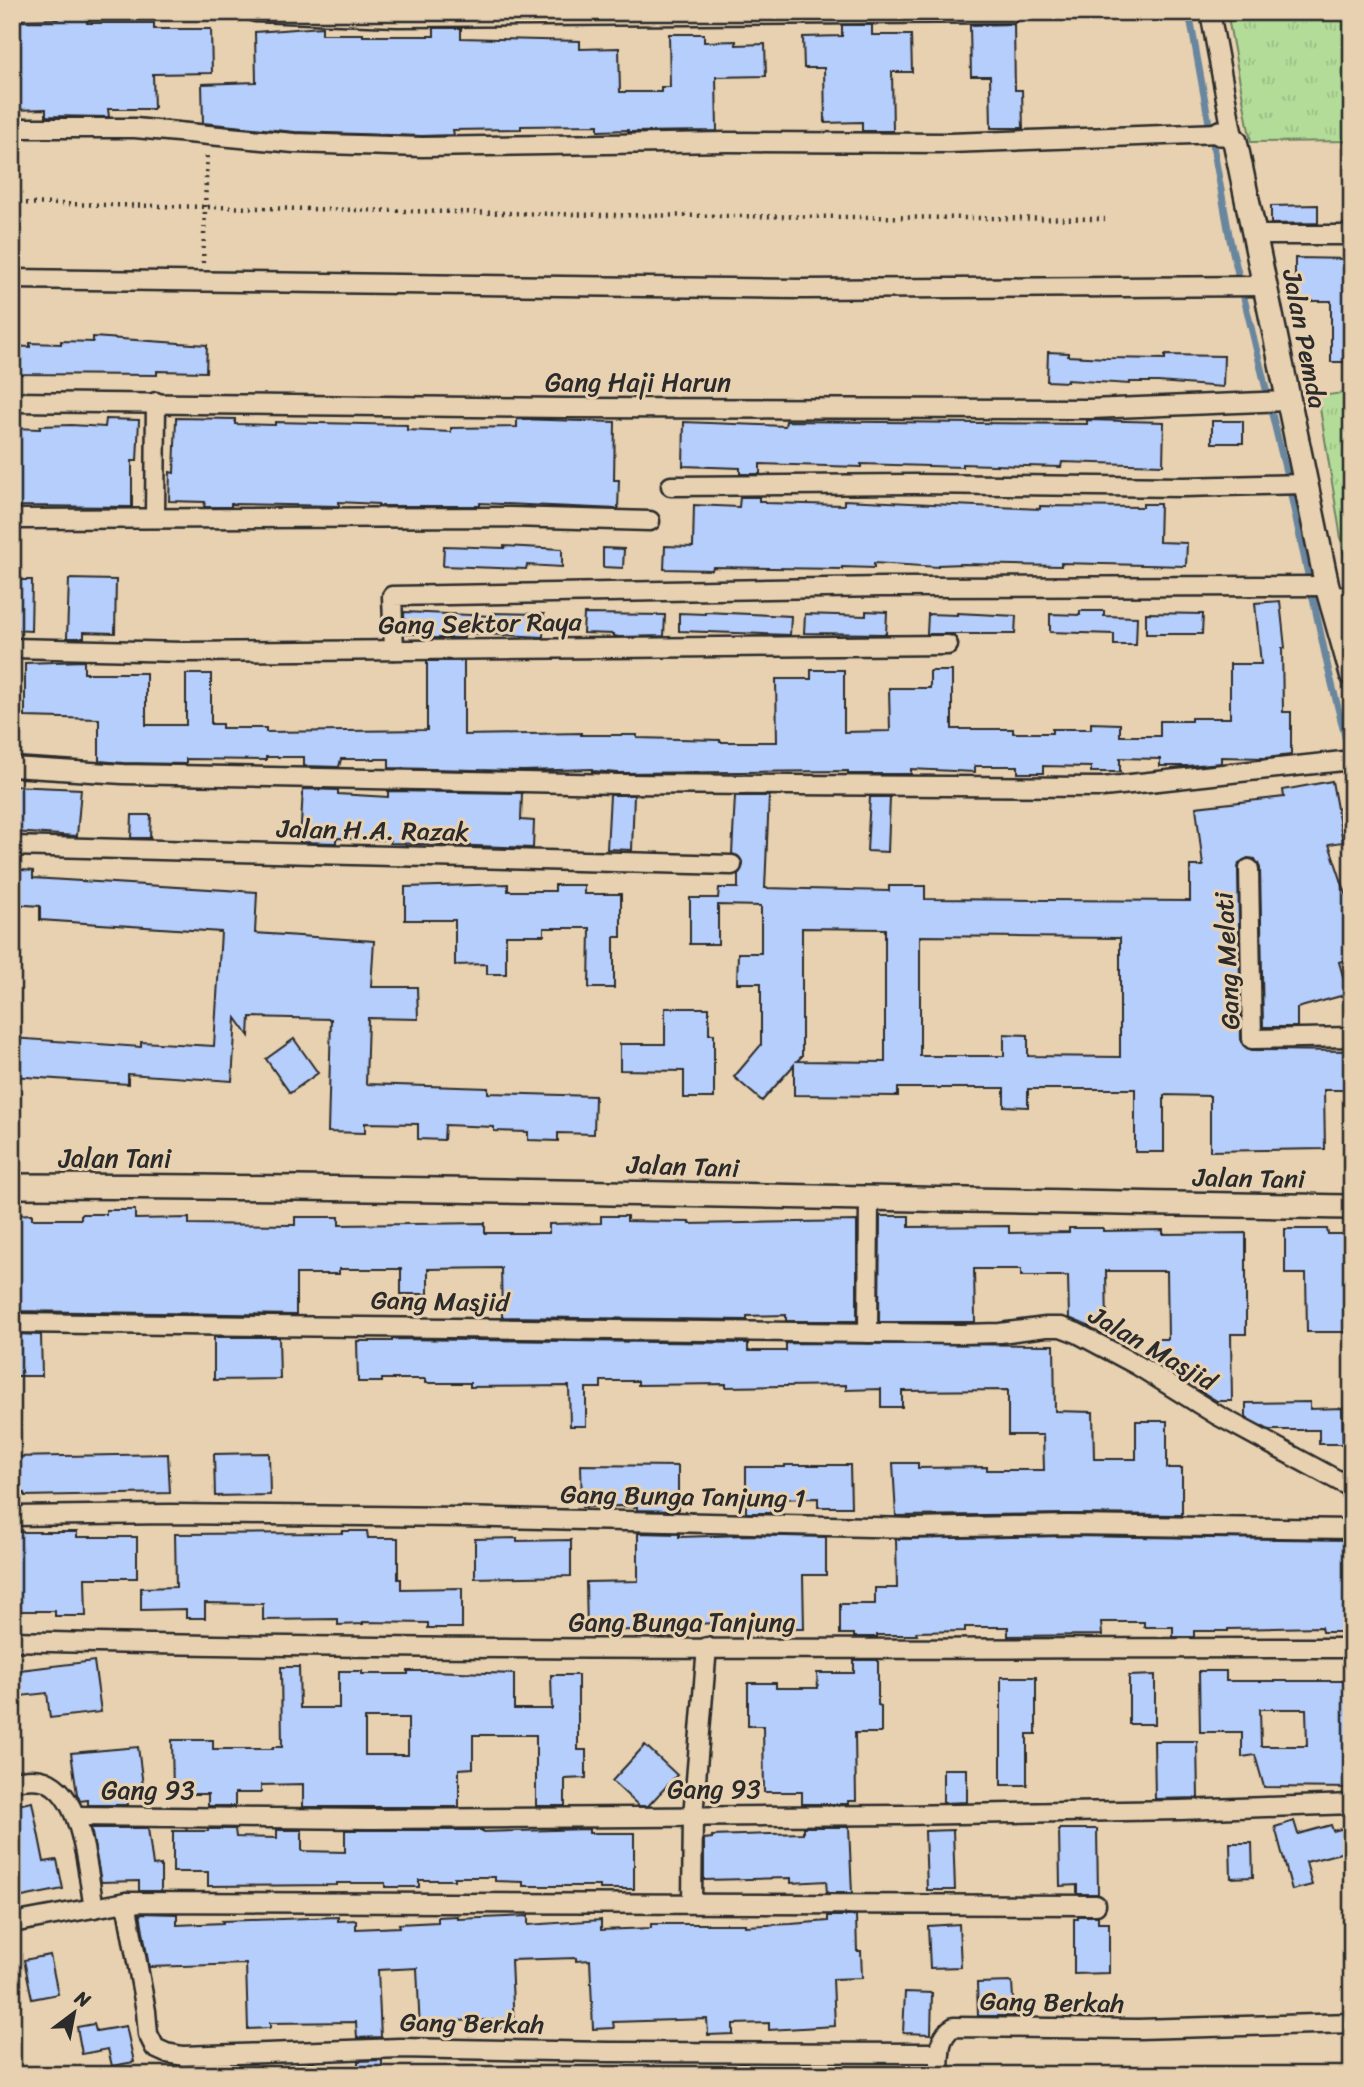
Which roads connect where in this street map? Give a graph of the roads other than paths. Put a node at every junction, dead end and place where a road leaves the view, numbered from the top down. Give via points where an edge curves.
1 (255, 12) edge
2 (1210, 12) edge
3 (1011, 13) edge
4 (12, 128) edge
5 (1218, 135) junction
6 (1352, 235) edge
7 (1256, 236) junction
8 (12, 279) edge
9 (1265, 286) junction
10 (12, 402) edge
11 (156, 402) junction
12 (1276, 402) junction
13 (1293, 485) junction
14 (671, 486) dead end
15 (155, 517) junction
16 (12, 519) edge
17 (650, 521) dead end
18 (1326, 591) edge
19 (948, 645) dead end
20 (12, 648) edge
21 (394, 650) junction
22 (1352, 674) edge
23 (1348, 760) edge
24 (12, 767) edge
25 (12, 846) edge
26 (732, 865) dead end
27 (1249, 870) dead end
28 (1352, 1037) edge
29 (12, 1186) edge
30 (869, 1199) junction
31 (1352, 1207) edge
32 (12, 1323) edge
33 (867, 1333) junction
34 (1352, 1488) edge
35 (12, 1516) edge
36 (1352, 1529) edge
37 (12, 1641) edge
38 (706, 1647) junction
39 (1352, 1648) edge
40 (12, 1781) edge
41 (1352, 1804) edge
42 (77, 1816) junction
43 (693, 1816) junction
44 (126, 1902) junction
45 (692, 1902) junction
46 (1096, 1905) dead end
47 (94, 1908) junction
48 (12, 1923) edge
49 (1352, 2023) edge
50 (940, 2053) junction
51 (939, 2075) edge

1 - 3 street via 397,17
2 - 5 street, Jalan Pemda
4 - 5 street via 135,128 294,143 422,147 949,143
5 - 7 street, Jalan Pemda
6 - 7 street
7 - 9 street, Jalan Pemda
8 - 9 street via 802,289
9 - 12 street, Jalan Pemda
10 - 11 street, Gang Haji Harun
11 - 12 street, Gang Haji Harun via 1090,409
11 - 15 street
12 - 13 street, Jalan Pemda via 1298,441
13 - 14 street
13 - 18 street, Jalan Pemda
15 - 16 street
15 - 17 street
18 - 21 street via 882,587 392,596
18 - 22 street, Jalan Pemda
19 - 21 street, Gang Sektor Raya
20 - 21 street, Gang Sektor Raya
23 - 24 street via 1103,787 605,783 123,774
25 - 26 street, Jalan H.A. Razak
27 - 28 street, Gang Melati via 1252,1039
29 - 30 street, Jalan Tani via 488,1189
30 - 31 street, Jalan Tani
30 - 33 street
32 - 33 street, Gang Masjid
33 - 34 street, Jalan Masjid via 1061,1327
35 - 36 street, Gang Bunga Tanjung 1 via 183,1514 913,1528
37 - 38 street, Gang Bunga Tanjung via 510,1650
38 - 39 street, Gang Bunga Tanjung
38 - 43 street
40 - 42 street via 47,1782 60,1791
41 - 43 street, Gang 93
42 - 43 street, Gang 93
42 - 47 street
43 - 45 street
44 - 45 street
44 - 47 street
44 - 50 street, Gang Berkah via 148,2034 155,2048 166,2053 400,2048
45 - 46 street
47 - 48 street
49 - 50 street, Gang Berkah via 1138,2029 954,2027 944,2034
50 - 51 street

